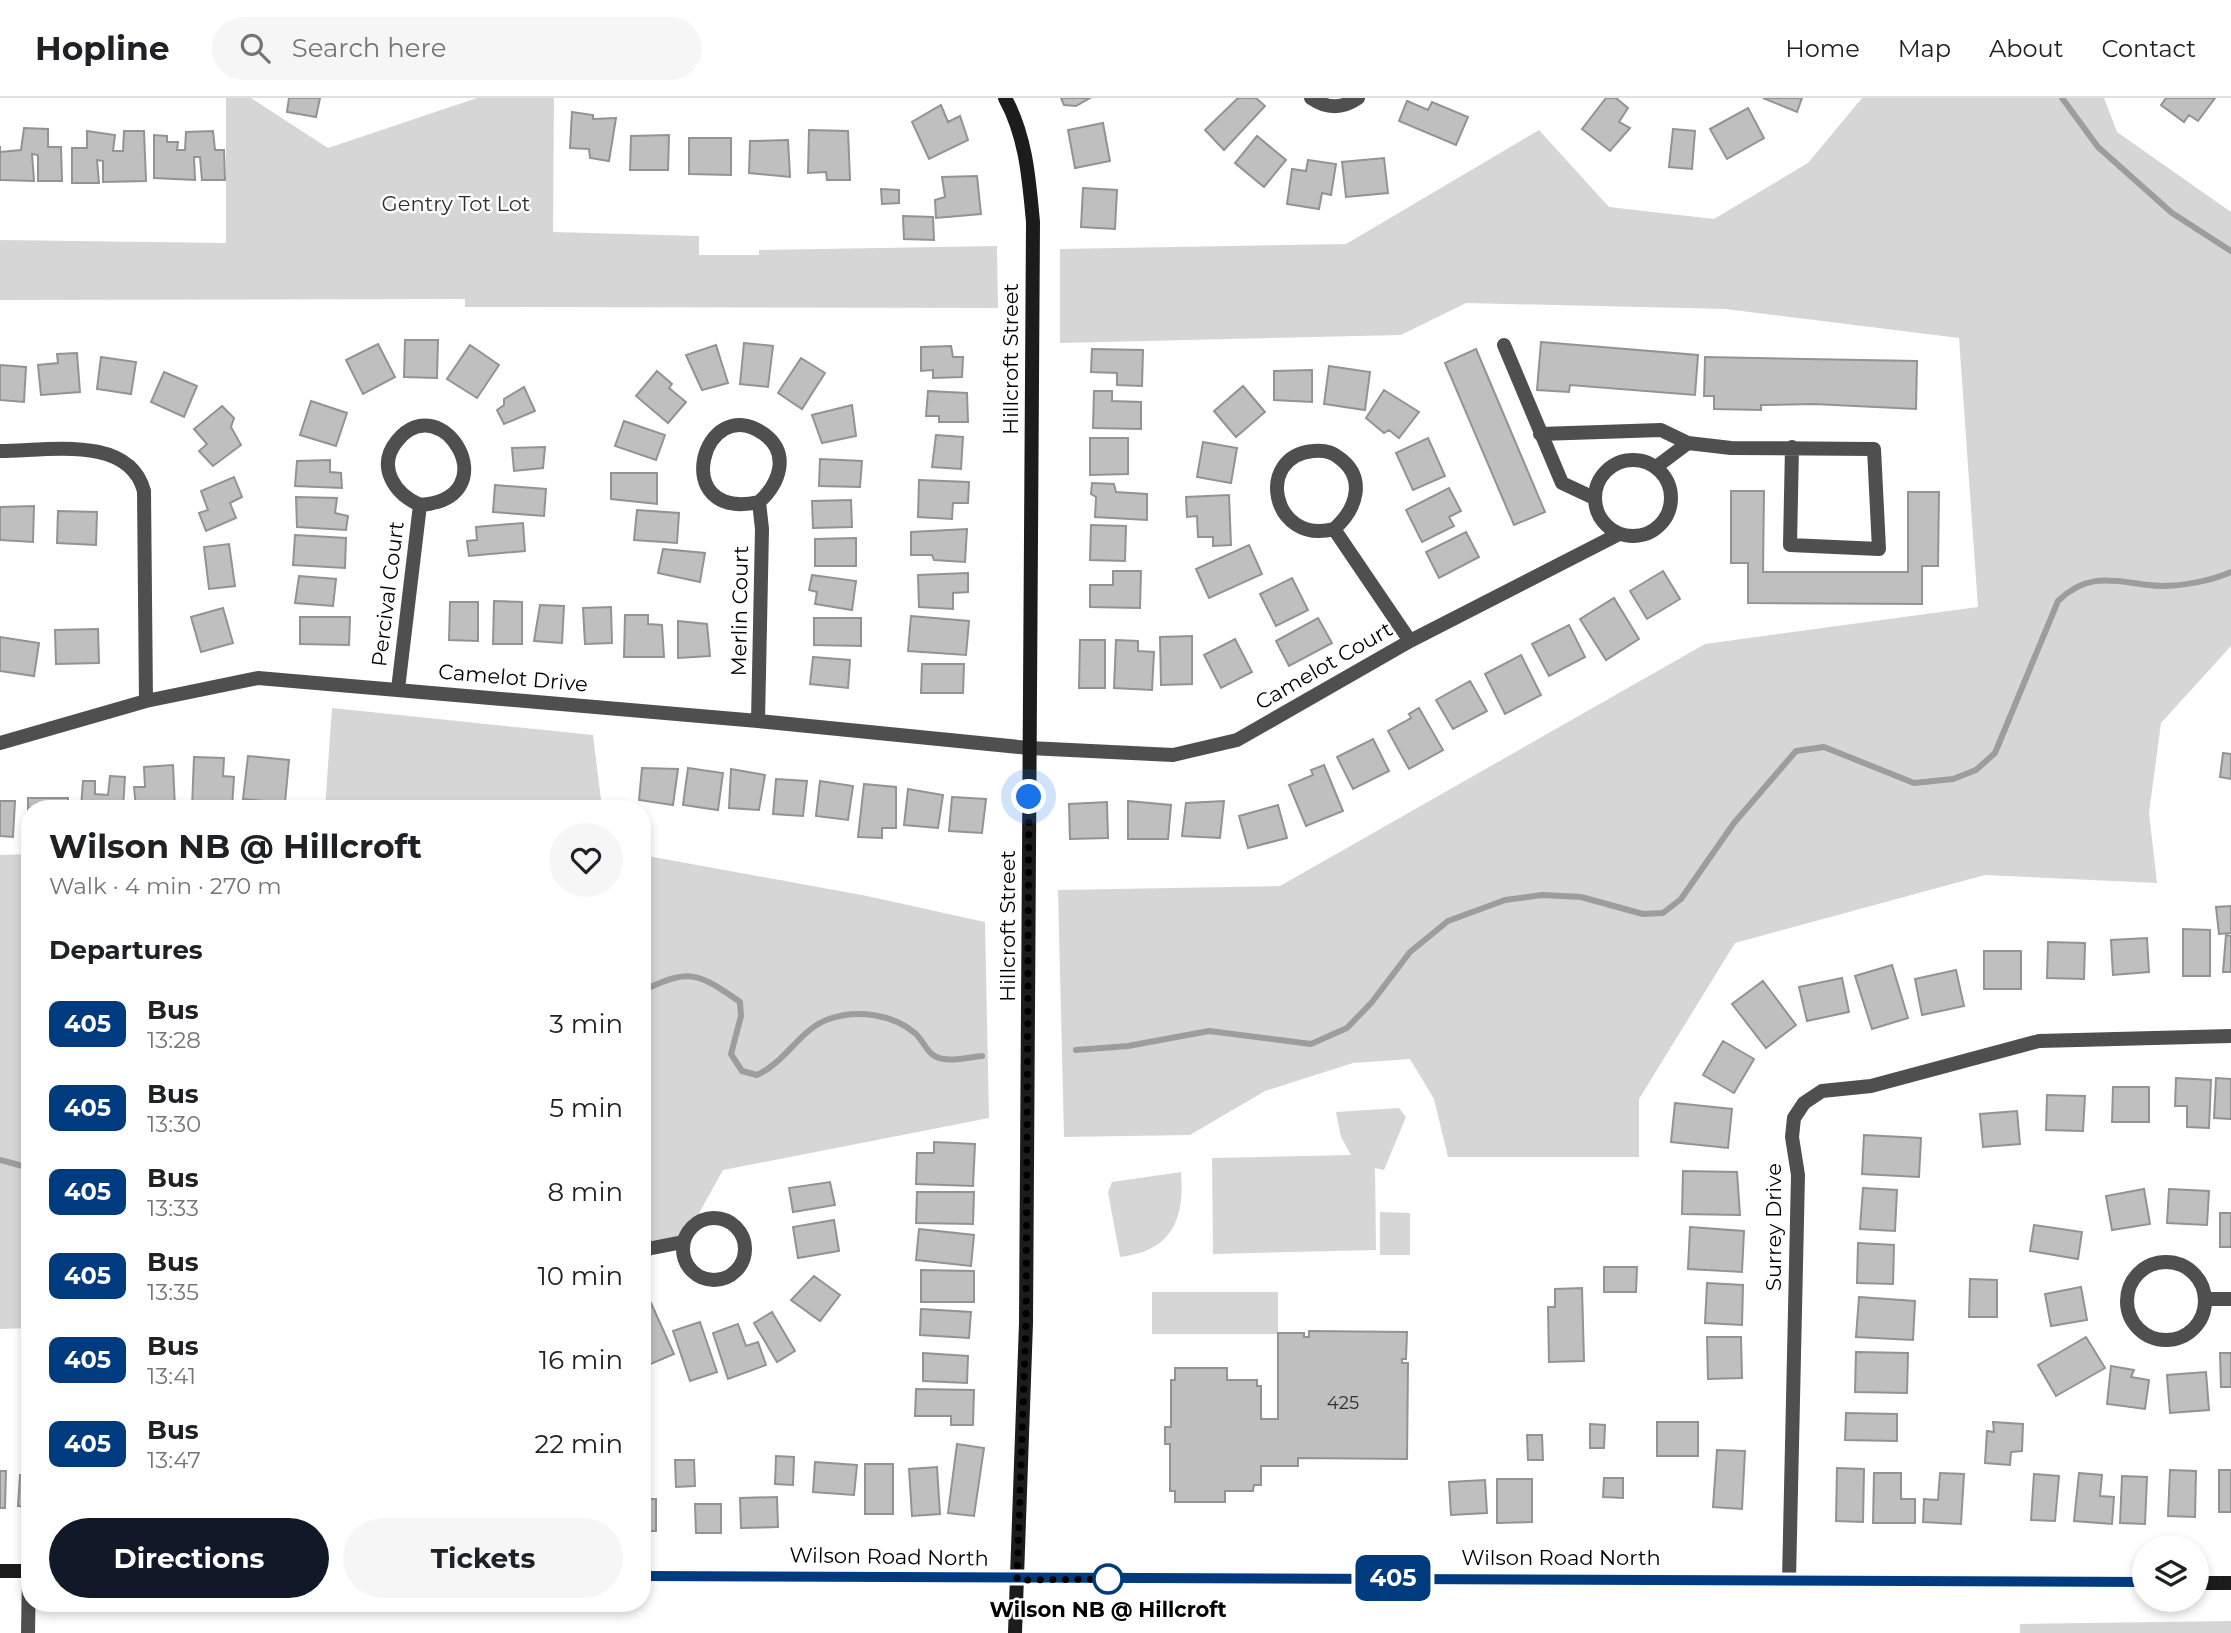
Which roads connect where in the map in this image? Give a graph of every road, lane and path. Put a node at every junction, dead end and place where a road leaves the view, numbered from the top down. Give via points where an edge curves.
1 (1005, 98) edge
2 (1311, 98) edge
3 (1358, 98) edge
4 (1504, 345) dead end
5 (1540, 434) junction
6 (1688, 443) junction
7 (1792, 447) junction
8 (0, 451) edge
9 (1656, 467) junction
10 (1594, 498) junction
11 (759, 502) junction
12 (420, 505) junction
13 (1334, 528) junction
14 (1619, 534) junction
15 (1410, 641) junction
16 (398, 689) junction
17 (146, 701) junction
18 (758, 721) junction
19 (0, 743) edge
20 (1029, 748) junction
21 (2231, 1036) edge
22 (684, 1242) junction
23 (651, 1248) edge
24 (2206, 1299) junction
25 (2231, 1299) edge
26 (0, 1571) edge
27 (21, 1571) edge
28 (651, 1576) edge
29 (1017, 1580) junction
30 (1789, 1580) junction
31 (2132, 1582) edge
32 (2209, 1583) edge
33 (2231, 1583) edge
34 (28, 1612) edge
35 (28, 1633) edge
36 (1015, 1633) edge

1 - 20 main road, Hillcroft Street via 1028,163 1033,222
2 - 3 street via 1334,107
4 - 5 street
5 - 6 street via 1661,430
5 - 10 street via 1562,483
6 - 7 street
6 - 9 street
7 - 7 street via 1790,545 1879,549 1874,449
8 - 17 street via 111,453 140,475 144,491
9 - 10 street via 1636,460 1616,464 1601,478
9 - 14 street via 1670,489 1667,516 1646,534
10 - 14 street via 1606,526
11 - 11 street via 735,505 723,501 705,482 703,457 708,444 728,429 754,429 774,444 779,456 777,481
11 - 18 street, Merlin Court
12 - 12 street, Percival Court via 453,493 464,472 465,460 454,438 431,427 406,433 396,442 388,467 397,491
12 - 16 street, Percival Court
13 - 13 street via 1302,528 1283,512 1278,500 1279,475 1296,456 1321,450 1334,454 1353,473 1356,500
13 - 15 street
14 - 15 street, Camelot Court
15 - 20 street, Camelot Court via 1237,740 1173,755
16 - 17 street, Camelot Drive via 258,678
16 - 18 street, Camelot Drive
17 - 19 street, Camelot Drive
18 - 20 street, Camelot Drive
20 - 29 main road, Hillcroft Street via 1026,1324
21 - 30 street, Surrey Drive via 2039,1041 1871,1086 1822,1091 1804,1103 1794,1118 1792,1137 1798,1175
22 - 22 street via 688,1267 705,1279 716,1281 733,1273 744,1255 745,1244 736,1228 715,1218 694,1225
22 - 23 street
24 - 24 street via 2190,1271 2166,1262 2142,1271 2134,1280 2127,1304 2130,1317 2147,1335 2171,1340 2194,1328
24 - 25 street
26 - 27 main road
28 - 29 main road, Wilson Road North
29 - 30 main road, Wilson Road North
29 - 36 main road, Hillcroft Street
30 - 31 main road, Wilson Road North
32 - 33 main road
34 - 35 street

